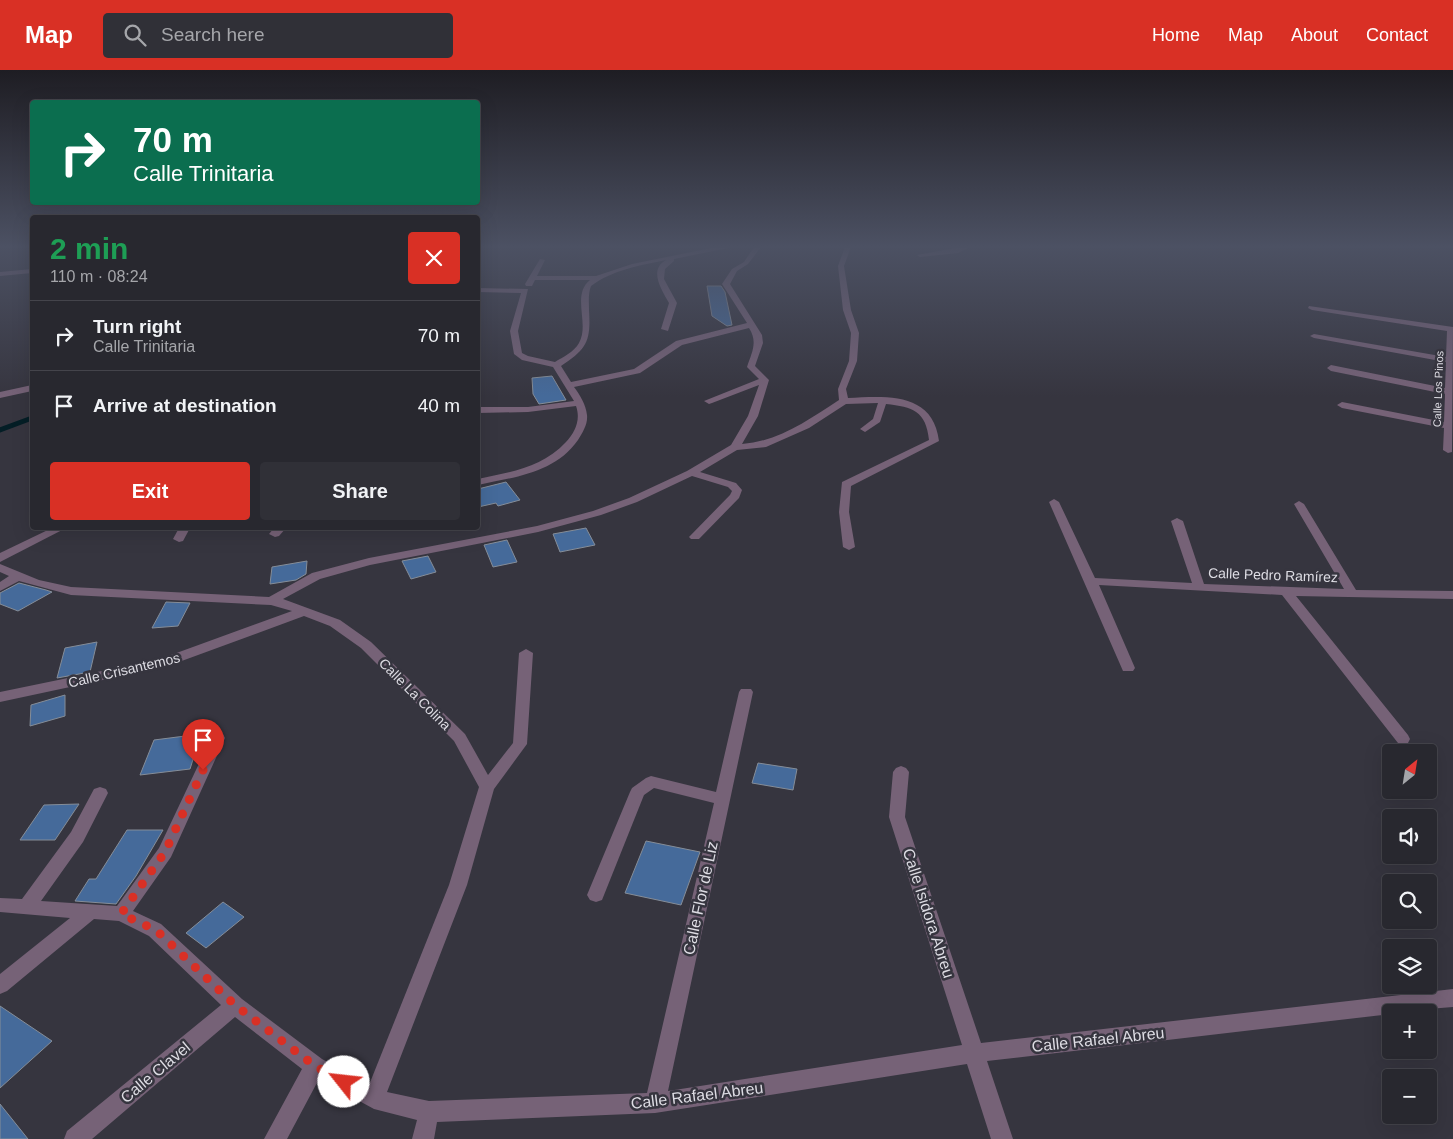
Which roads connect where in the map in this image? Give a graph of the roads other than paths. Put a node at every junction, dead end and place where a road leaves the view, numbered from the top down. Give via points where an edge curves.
1 (524, 297) edge
2 (585, 297) edge
3 (670, 297) edge
4 (734, 297) edge
5 (845, 297) edge
6 (1312, 308) dead end
7 (750, 325) junction
8 (665, 329) dead end
9 (1452, 329) edge
10 (1314, 336) dead end
11 (1451, 360) junction
12 (556, 365) junction
13 (1332, 368) dead end
14 (765, 380) junction
15 (569, 385) junction
16 (30, 388) edge
17 (1450, 392) junction
18 (0, 395) edge
19 (883, 400) junction
20 (709, 401) dead end
21 (844, 401) junction
22 (579, 403) junction
23 (1342, 405) dead end
24 (480, 410) edge
25 (1448, 426) junction
26 (866, 429) dead end
27 (735, 447) junction
28 (1448, 450) dead end
29 (691, 473) junction
30 (480, 482) edge
31 (1054, 502) dead end
32 (1299, 504) dead end
33 (1177, 521) dead end
34 (56, 530) edge
35 (183, 530) edge
36 (694, 538) dead end
37 (179, 539) dead end
38 (849, 547) dead end
39 (0, 558) edge
40 (0, 568) edge
41 (18, 576) junction
42 (1091, 581) junction
43 (0, 587) edge
44 (1199, 587) junction
45 (1286, 592) junction
46 (1352, 593) junction
47 (1453, 595) edge
48 (271, 601) junction
49 (302, 612) junction
50 (526, 654) dead end
51 (1128, 668) dead end
52 (746, 692) dead end
53 (0, 697) edge
54 (218, 738) dead end
55 (1403, 739) dead end
56 (901, 772) dead end
57 (487, 787) junction
58 (100, 793) dead end
59 (722, 799) junction
60 (596, 895) dead end
61 (0, 905) edge
62 (26, 907) junction
63 (89, 913) junction
64 (121, 914) junction
65 (0, 985) edge
66 (1453, 998) edge
67 (235, 1005) junction
68 (975, 1053) junction
69 (315, 1066) junction
70 (374, 1099) junction
71 (655, 1103) junction
72 (429, 1112) junction
73 (75, 1139) edge
74 (275, 1139) edge
75 (423, 1139) edge
76 (1002, 1139) edge

1 - 12 street via 514,330 518,354
2 - 12 street via 588,334 580,350
3 - 8 street via 673,303
4 - 7 street
5 - 21 street via 855,333 853,361 842,389
6 - 9 street
7 - 14 street via 758,335 759,343 751,367
7 - 15 street via 679,343 637,371
9 - 11 street, Calle Los Pinos
10 - 11 street
11 - 17 street, Calle Los Pinos
12 - 15 street
13 - 17 street
14 - 20 street
14 - 27 street via 753,416
15 - 22 street
16 - 18 street
17 - 25 street, Calle Los Pinos
19 - 21 street
19 - 26 street via 877,420
19 - 38 street via 908,405 926,414 934,441 846,484 844,512
21 - 27 street via 806,426 763,445
22 - 24 street via 536,410
22 - 30 street via 583,415 579,431 552,461
23 - 25 street
25 - 28 street, Calle Los Pinos
27 - 29 street
29 - 36 street via 732,485 737,490
29 - 48 street via 597,513 538,529 369,562 316,576
31 - 42 street
32 - 46 street
33 - 44 street
34 - 39 street
35 - 37 street
40 - 41 street, Calle La Colina
41 - 43 street
41 - 48 street, Calle La Colina via 71,591
42 - 44 street, Calle Pedro Ramírez
42 - 51 street
44 - 45 street, Calle Pedro Ramírez
45 - 46 street, Calle Pedro Ramírez
45 - 55 street
46 - 47 street, Calle Pedro Ramírez
48 - 49 street, Calle La Colina
49 - 53 street, Calle Crisantemos via 163,664
49 - 57 street, Calle La Colina via 335,623 366,645 460,738
50 - 57 street via 520,744
52 - 59 street, Calle Flor de Liz
54 - 64 street via 165,852
56 - 68 street, Calle Isidora Abreu via 896,817
57 - 70 street via 458,885
58 - 62 street via 77,837
59 - 60 street via 650,782 638,792
59 - 71 street, Calle Flor de Liz
61 - 62 street, Calle Rafael Abreu
62 - 63 street, Calle Rafael Abreu
63 - 64 street, Calle Rafael Abreu
63 - 65 street
64 - 67 street, Calle Rafael Abreu via 156,930
66 - 68 street, Calle Rafael Abreu
67 - 69 street, Calle Rafael Abreu
67 - 73 street, Calle Clavel
68 - 71 street, Calle Rafael Abreu
68 - 76 street, Calle Isidora Abreu
69 - 70 street, Calle Rafael Abreu
69 - 74 street
70 - 72 street, Calle Rafael Abreu
71 - 72 street, Calle Rafael Abreu
72 - 75 street

